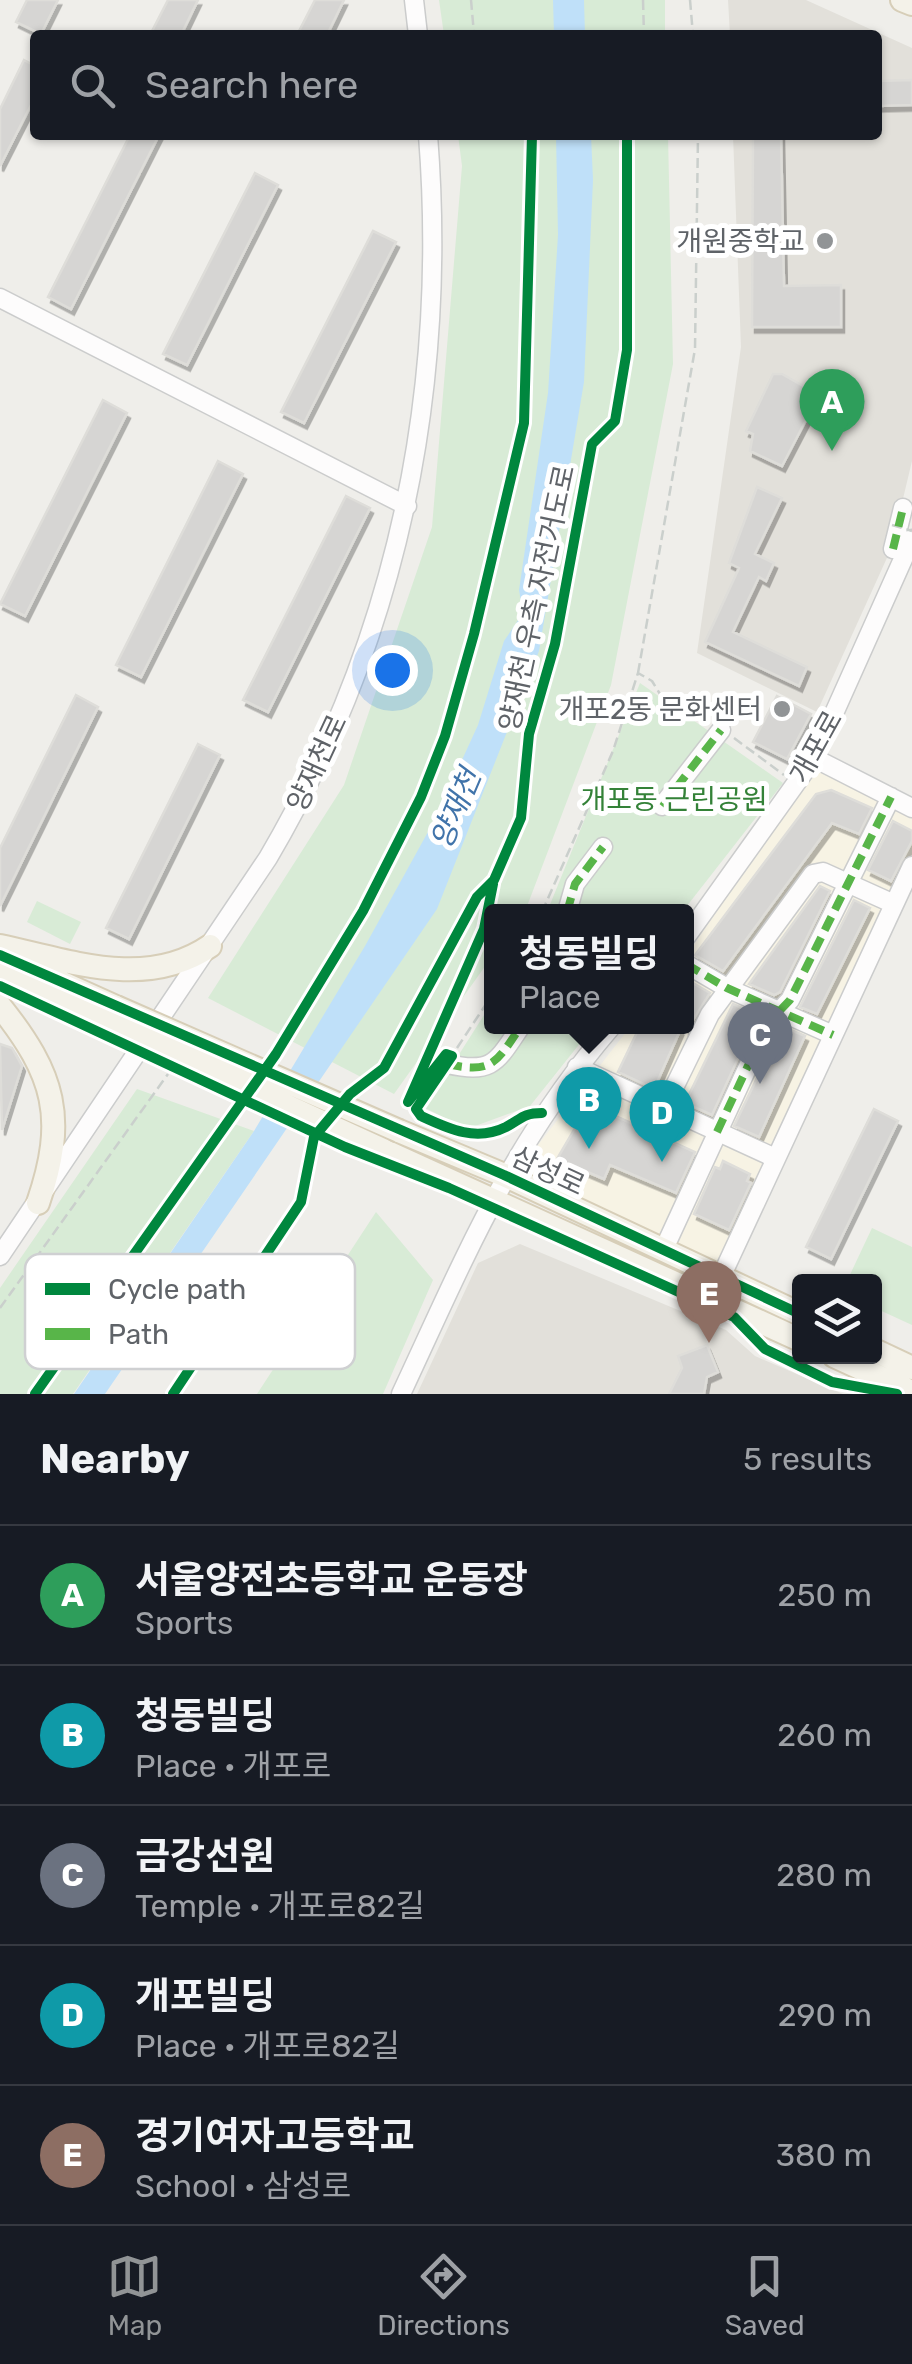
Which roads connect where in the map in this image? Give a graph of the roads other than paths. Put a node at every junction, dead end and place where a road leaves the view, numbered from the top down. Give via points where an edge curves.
1 (414, 0) edge
2 (902, 0) edge
3 (912, 4) edge
4 (417, 30) edge
5 (428, 140) edge
6 (0, 298) edge
7 (407, 506) junction
8 (904, 508) dead end
9 (904, 530) edge
10 (893, 549) dead end
11 (721, 730) road end
12 (814, 758) junction
13 (891, 797) junction
14 (662, 806) dead end
15 (912, 808) edge
16 (603, 847) dead end
17 (912, 866) edge
18 (846, 881) junction
19 (569, 904) edge
20 (894, 904) junction
21 (694, 926) edge
22 (0, 946) edge
23 (210, 946) junction
24 (0, 955) edge
25 (694, 969) edge
26 (0, 976) edge
27 (727, 988) junction
28 (0, 1006) edge
29 (778, 1010) junction
30 (109, 1014) junction
31 (516, 1034) edge
32 (605, 1034) edge
33 (832, 1036) junction
34 (448, 1058) road end
35 (577, 1067) junction
36 (664, 1108) junction
37 (717, 1132) junction
38 (775, 1158) junction
39 (504, 1175) junction
40 (491, 1200) junction
41 (38, 1203) junction
42 (663, 1251) junction
43 (0, 1256) edge
44 (721, 1277) junction
45 (792, 1310) edge
46 (792, 1336) edge
47 (882, 1354) edge
48 (851, 1364) edge
49 (912, 1368) edge
50 (912, 1392) edge
51 (401, 1394) edge

1 - 4 street
2 - 3 main road
5 - 7 street, 양재천로 via 432,278
6 - 7 street
7 - 23 street, 양재천로 via 378,617 307,792
8 - 9 street
9 - 10 street
9 - 12 street, 개포로
11 - 14 street
12 - 13 street
12 - 21 street, 개포로
13 - 15 street
13 - 18 street
16 - 19 street via 575,884
17 - 20 street
18 - 20 street
18 - 27 street via 813,874
18 - 29 street via 790,1000
20 - 33 street
22 - 23 main road via 141,972 182,963
23 - 41 street, 양재천로
24 - 30 main road, 삼성로
25 - 27 street
26 - 30 main road, 삼성로
27 - 29 street
27 - 36 street
28 - 41 main road via 34,1048 51,1098 52,1163
29 - 33 street
29 - 37 street
30 - 39 main road, 삼성로, bridge
30 - 40 main road, 삼성로, bridge via 178,1069
31 - 34 street via 496,1063 475,1070
32 - 35 street
33 - 38 street
35 - 36 street
35 - 39 street
36 - 37 street
37 - 38 street
37 - 42 street
38 - 44 street
39 - 40 street
39 - 42 main road, 삼성로
40 - 46 main road, 삼성로
40 - 51 street
41 - 43 street, 양재천로
42 - 44 main road, 삼성로
44 - 45 main road, 삼성로
47 - 49 main road
48 - 50 main road

